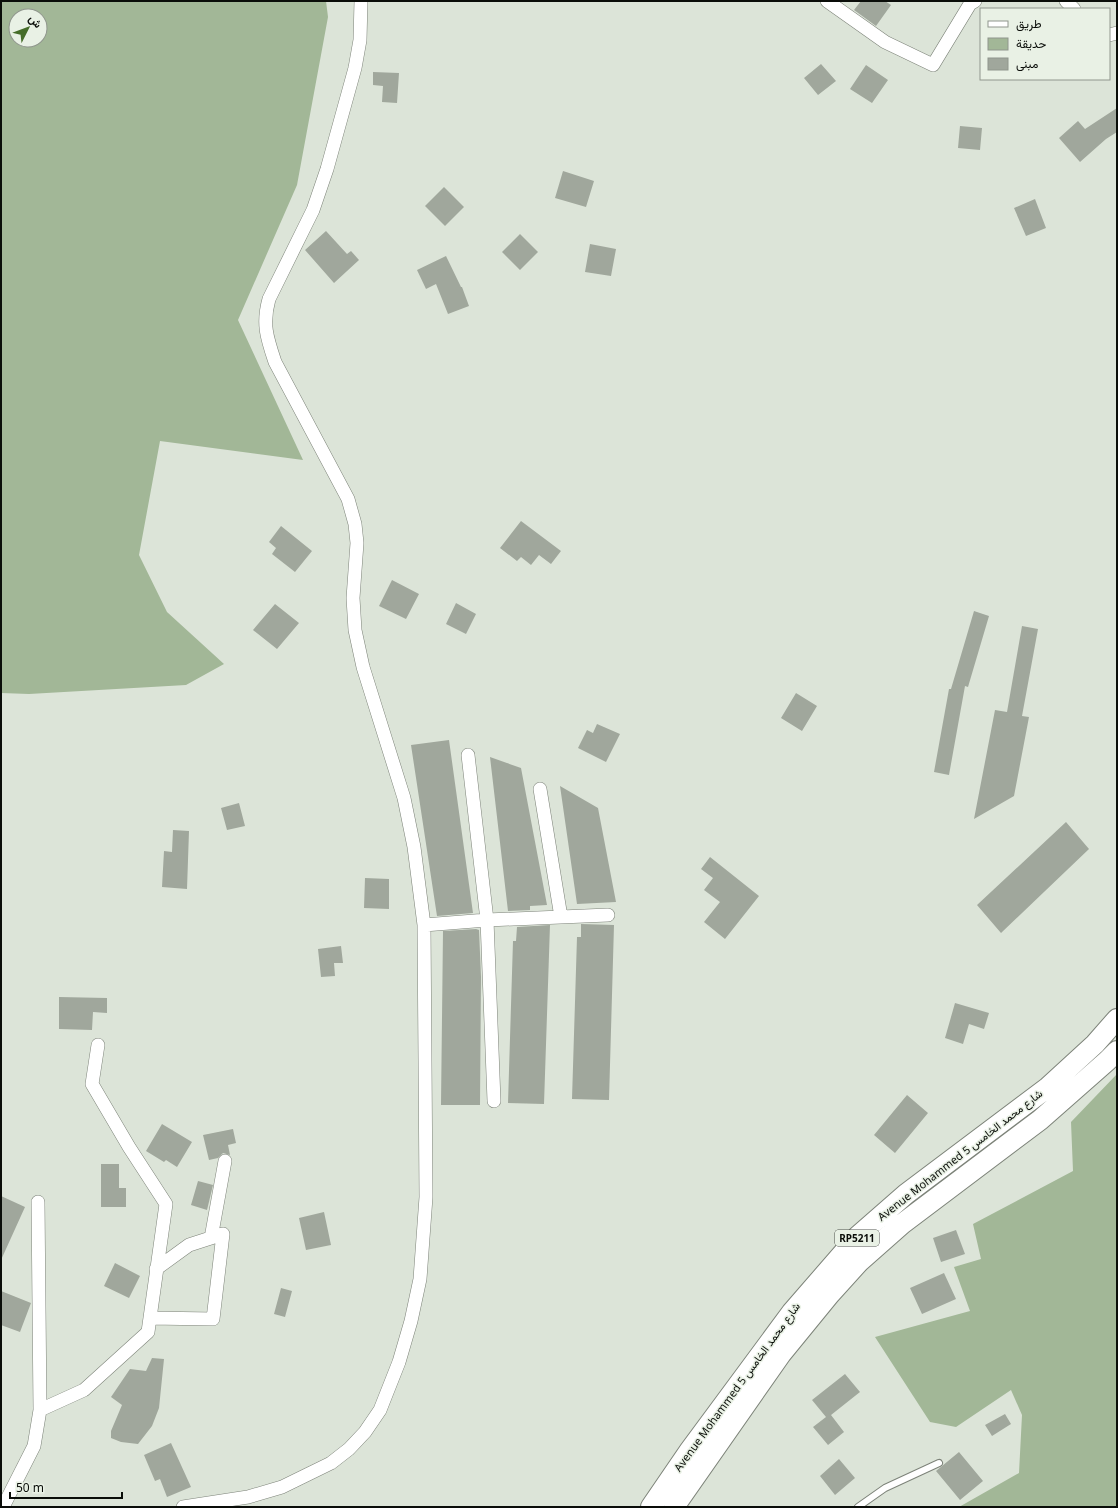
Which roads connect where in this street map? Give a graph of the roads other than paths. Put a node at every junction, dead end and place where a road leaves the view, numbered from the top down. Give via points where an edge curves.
1 (360, 1) edge
2 (975, 1) edge
3 (835, 3) edge
4 (468, 755) dead end
5 (540, 789) dead end
6 (608, 915) dead end
7 (560, 917) junction
8 (487, 920) junction
9 (424, 925) junction
10 (1117, 1019) edge
11 (98, 1045) dead end
12 (1117, 1051) edge
13 (494, 1102) dead end
14 (225, 1161) dead end
15 (38, 1202) dead end
16 (211, 1238) junction
17 (156, 1269) junction
18 (150, 1318) junction
19 (40, 1410) junction
20 (939, 1463) dead end
21 (3, 1507) edge
22 (183, 1507) edge
23 (651, 1507) edge
24 (674, 1507) edge
25 (858, 1507) edge

1 - 9 street via 360,40 341,124 313,210 269,299 265,326 275,362 348,499 357,543 355,630 363,667 404,798 414,847
2 - 3 street via 970,4 933,66 885,42
4 - 8 street
5 - 7 street
6 - 7 street
7 - 8 street
8 - 9 street
8 - 13 street
9 - 22 street via 426,1197 420,1279 399,1362 380,1410 349,1449 312,1473 282,1487 248,1497
10 - 23 main road, Avenue Mohammed 5 شارع محمد الخامس / RP5211 via 1095,1044 1047,1088 906,1194 858,1236 792,1312
11 - 17 street via 92,1084 166,1204
12 - 24 main road, Avenue Mohammed 5 شارع محمد الخامس / RP5211 via 1040,1120 902,1224 859,1262 781,1354
14 - 16 street
15 - 19 street
16 - 17 street via 189,1245
16 - 18 street via 223,1234 213,1319
17 - 18 street
18 - 19 street via 148,1332 84,1390
19 - 21 street via 34,1446
20 - 25 lane via 885,1488

